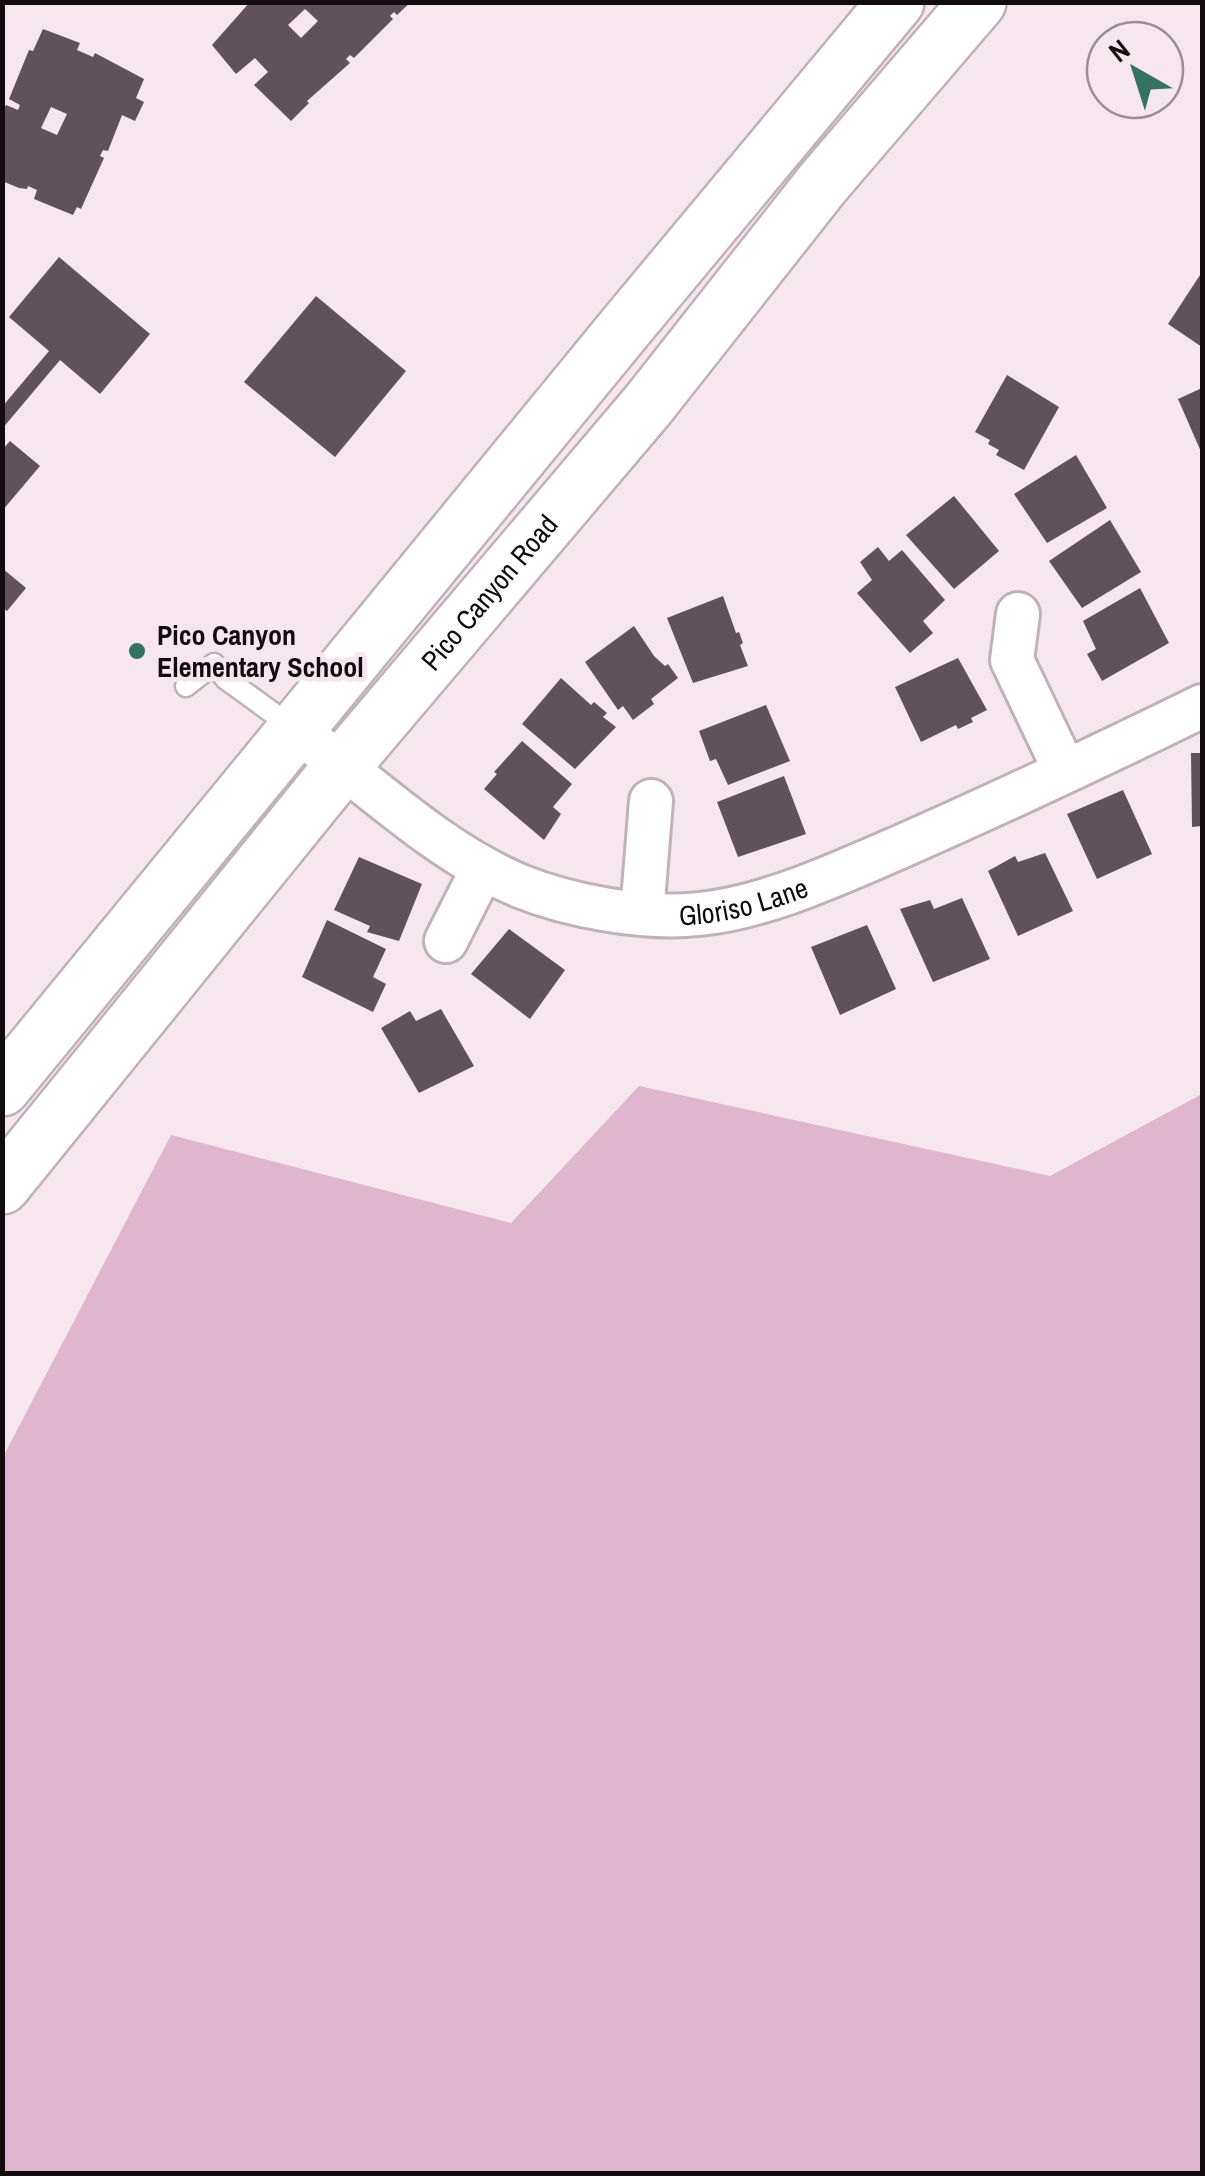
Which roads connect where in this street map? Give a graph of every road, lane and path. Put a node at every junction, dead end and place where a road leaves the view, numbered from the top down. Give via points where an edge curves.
1 (896, 2) edge
2 (978, 2) edge
3 (1018, 614) dead end
4 (186, 686) dead end
5 (1202, 706) edge
6 (296, 730) junction
7 (343, 765) junction
8 (1065, 771) junction
9 (651, 800) dead end
10 (483, 868) junction
11 (642, 914) junction
12 (446, 941) dead end
13 (2, 1088) edge
14 (2, 1186) edge

1 - 6 main road
2 - 7 main road, Pico Canyon Road
3 - 8 street via 1012,660
4 - 6 lane via 214,664
5 - 8 street, Gloriso Lane
6 - 7 street, Gloriso Lane
6 - 13 main road
7 - 10 street, Gloriso Lane
7 - 14 main road, Pico Canyon Road
8 - 11 street, Gloriso Lane via 855,866 746,906 696,915
9 - 11 street
10 - 11 street, Gloriso Lane via 562,899
10 - 12 street

